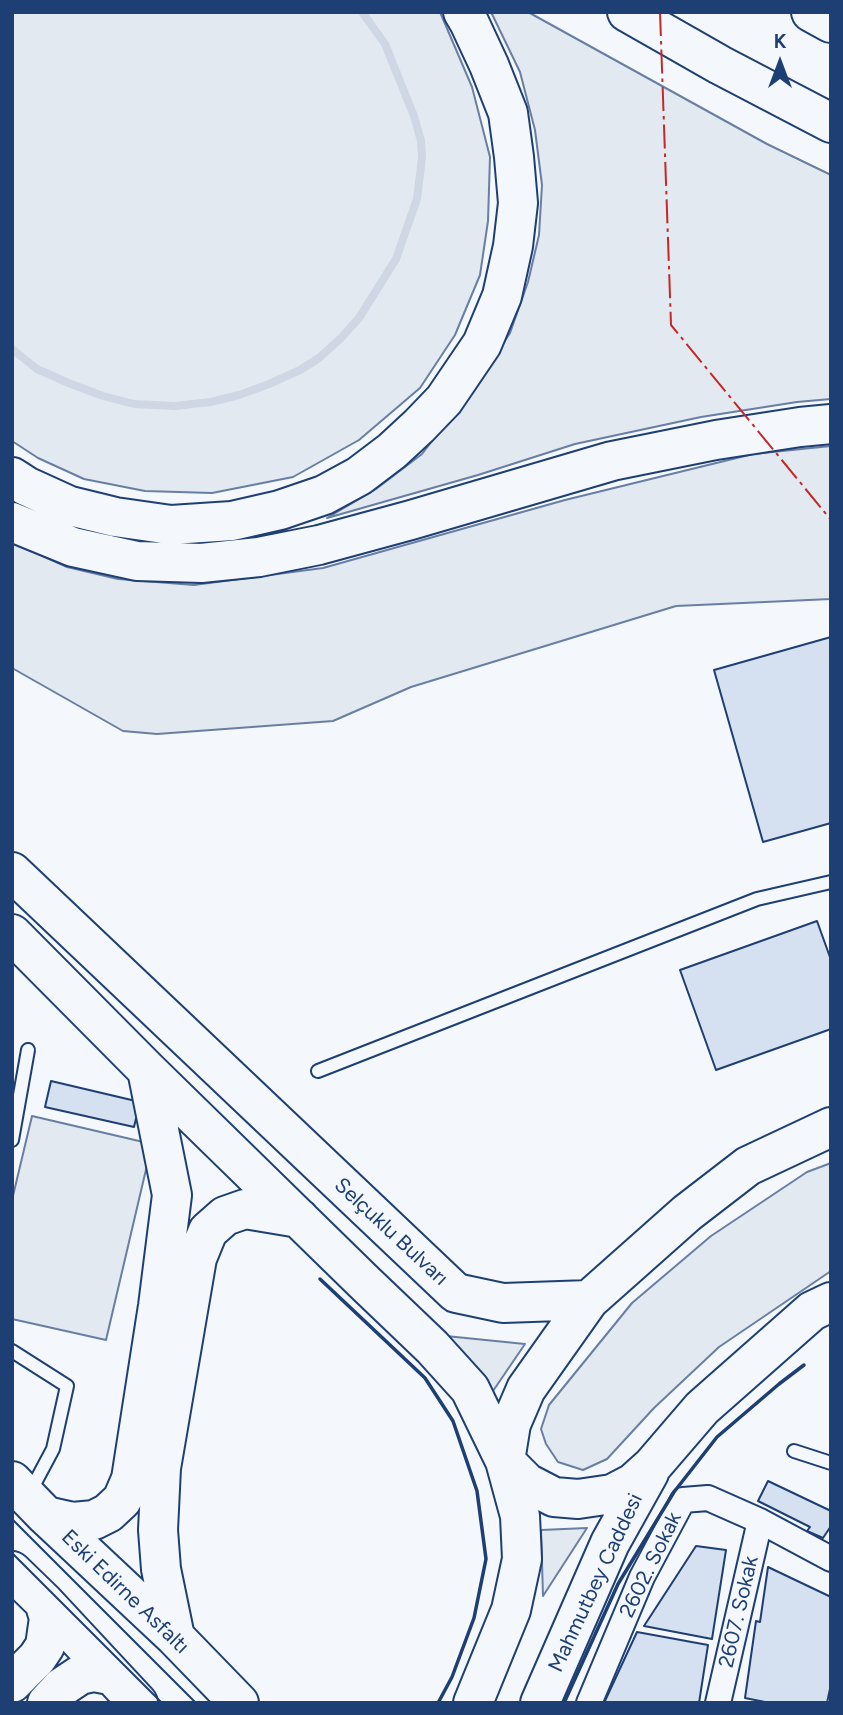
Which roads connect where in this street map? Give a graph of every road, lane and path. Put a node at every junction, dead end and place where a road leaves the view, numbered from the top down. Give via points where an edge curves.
1 (463, 12) edge
2 (627, 12) edge
3 (810, 12) edge
4 (831, 23) edge
5 (831, 123) edge
6 (831, 424) edge
7 (12, 477) edge
8 (12, 522) edge
9 (12, 872) edge
10 (831, 882) edge
11 (12, 934) edge
12 (28, 1050) dead end
13 (147, 1070) junction
14 (318, 1071) dead end
15 (831, 1127) edge
16 (12, 1140) edge
17 (299, 1218) junction
18 (589, 1300) junction
19 (831, 1302) edge
20 (12, 1351) edge
21 (794, 1451) dead end
22 (505, 1461) junction
23 (831, 1463) edge
24 (653, 1465) junction
25 (28, 1498) edge
26 (760, 1521) junction
27 (831, 1559) edge
28 (12, 1571) edge
29 (44, 1602) junction
30 (175, 1637) junction
31 (110, 1675) junction
32 (12, 1683) edge
33 (47, 1703) edge
34 (138, 1703) edge
35 (239, 1703) edge
36 (473, 1703) edge
37 (540, 1703) edge
38 (589, 1703) edge
39 (718, 1703) edge

1 - 7 main road via 508,113 518,203 502,296 482,344 436,409 359,476 324,495 232,521 171,525 115,517 69,506
2 - 5 main road
3 - 4 main road
6 - 8 main road via 612,461 411,520 259,557 201,563 137,561 73,547
9 - 18 main road, Selçuklu Bulvarı via 456,1293 503,1303
10 - 14 lane via 757,899
11 - 13 main road
12 - 16 lane
13 - 17 main road
13 - 25 main road via 172,1195 131,1479 122,1500 94,1520 73,1522
15 - 18 main road via 748,1166
17 - 22 main road via 470,1389
17 - 30 main road via 245,1209 225,1216 208,1231 197,1258 161,1468 161,1569
18 - 22 main road via 526,1389 511,1423
19 - 24 main road via 811,1311 702,1408
20 - 25 lane via 67,1385 53,1449
21 - 23 lane
22 - 24 main road via 527,1483 554,1497 578,1499 612,1494
22 - 36 main road via 520,1516 522,1559 511,1610
24 - 37 main road, Mahmutbey Caddesi via 610,1543
25 - 30 main road, Eski Edirne Asfaltı
26 - 27 street, 2602. Sokak
26 - 38 street, 2602. Sokak via 708,1498 683,1500 642,1577
26 - 39 street, 2607. Sokak
28 - 29 main road
29 - 31 main road
29 - 32 main road via 49,1618 45,1646
30 - 35 main road, Eski Edirne Asfaltı
31 - 33 main road via 80,1675
31 - 34 main road

